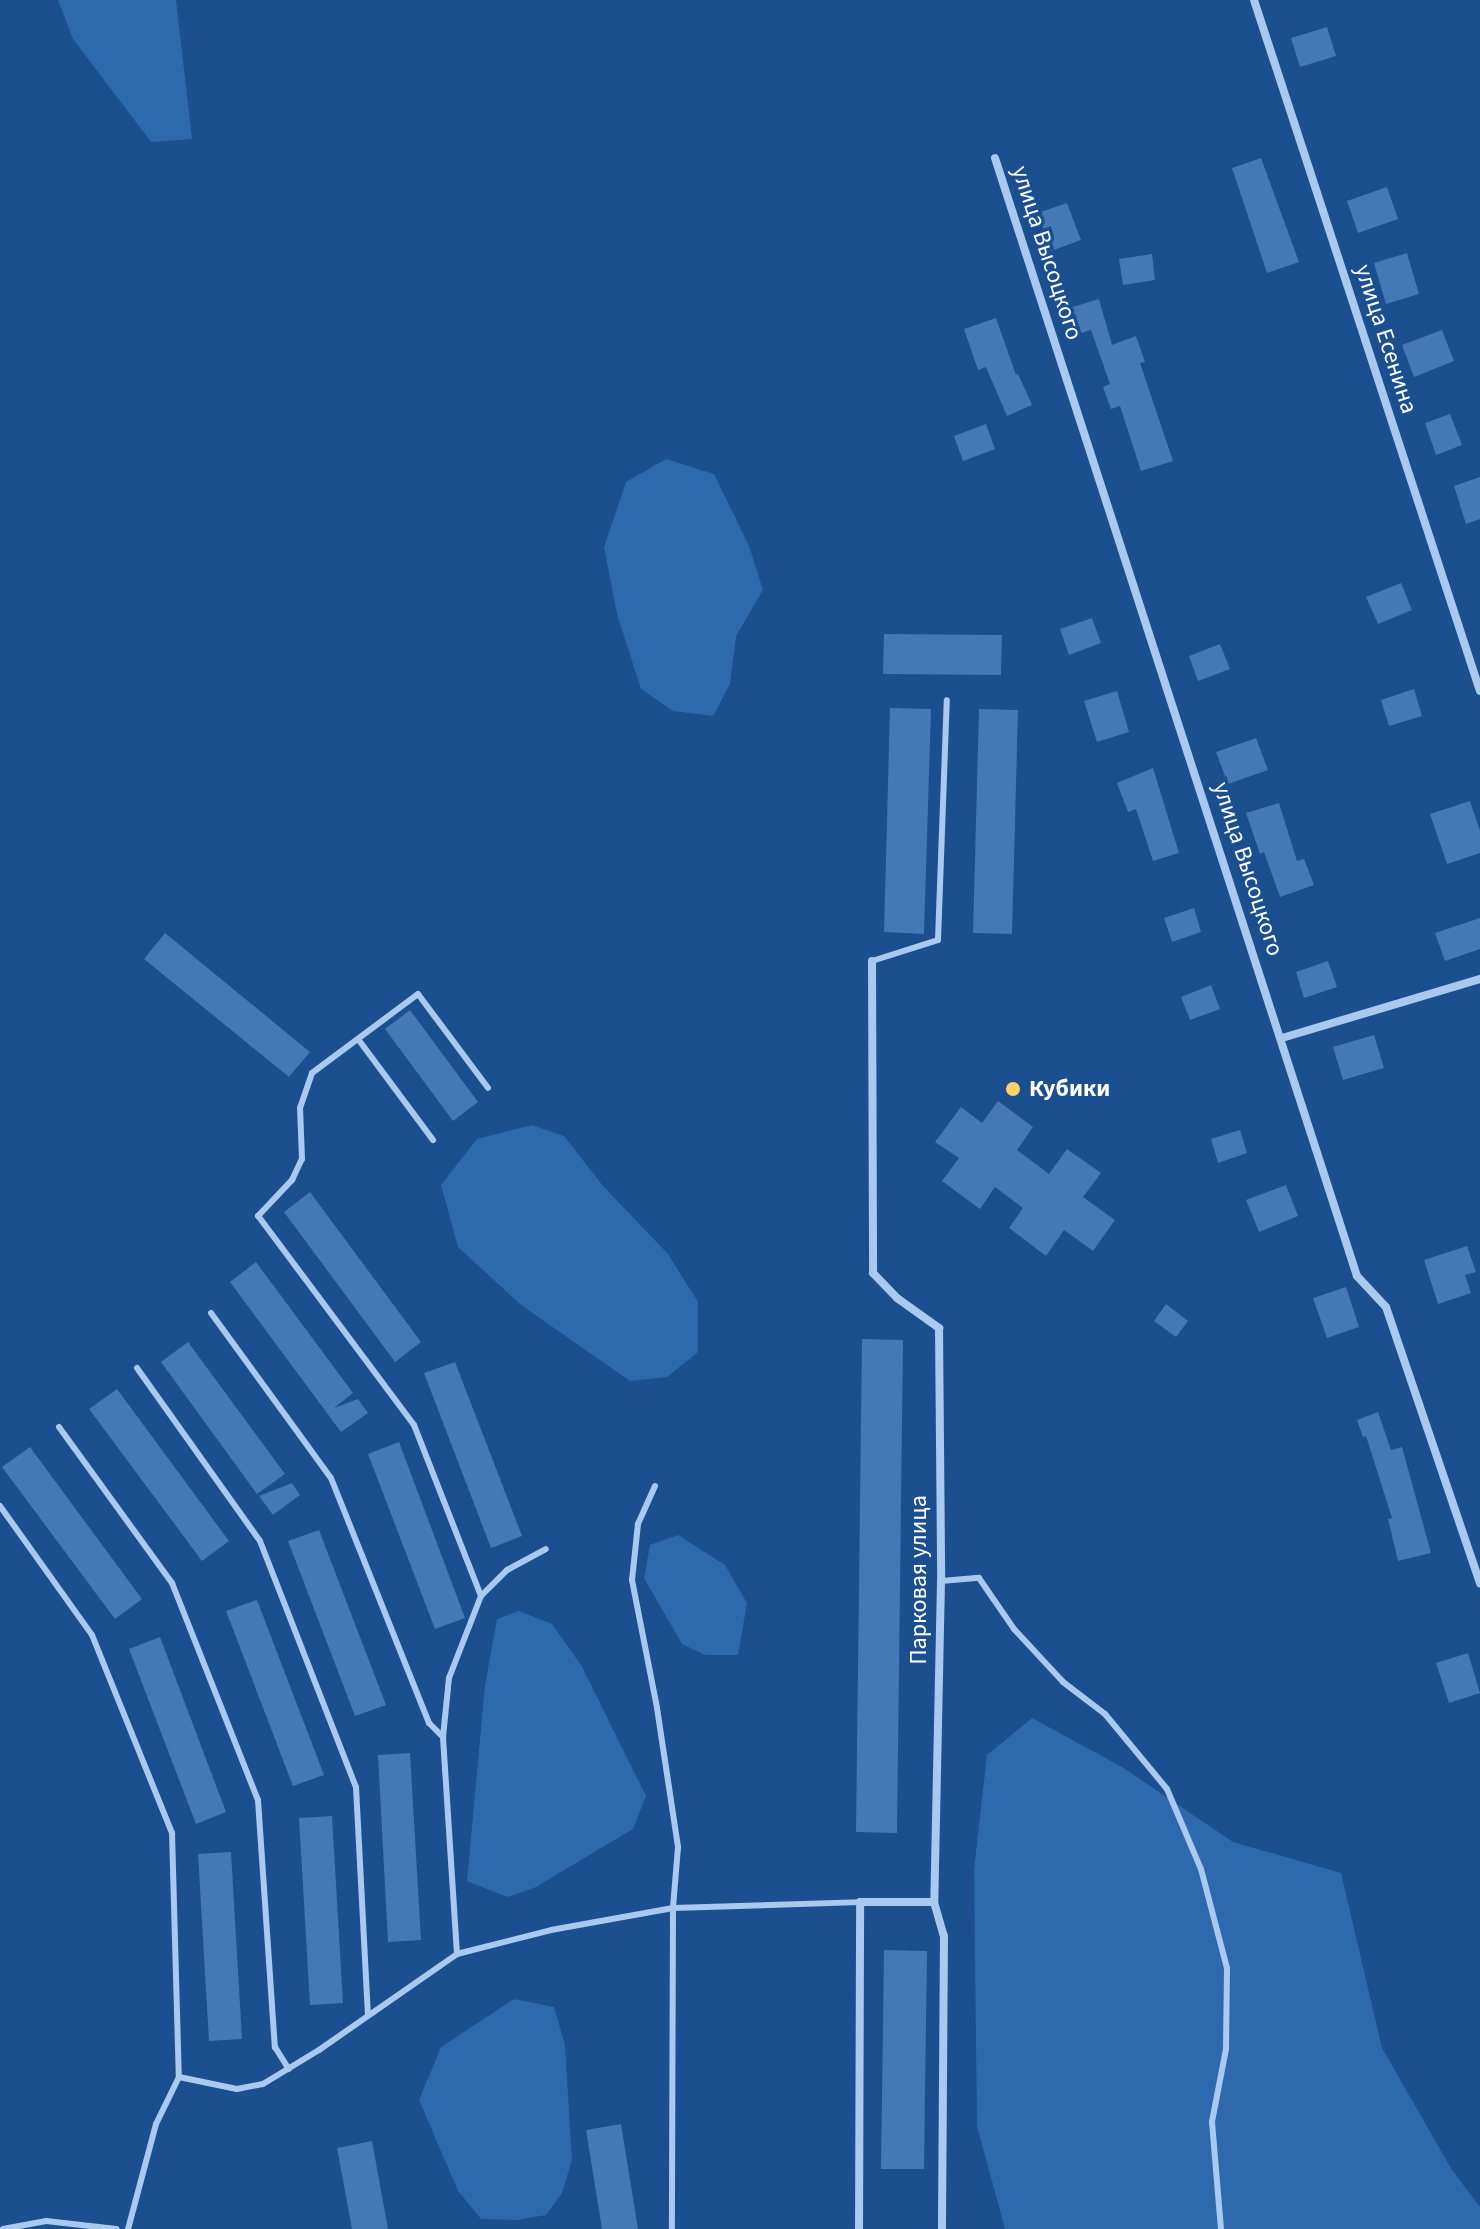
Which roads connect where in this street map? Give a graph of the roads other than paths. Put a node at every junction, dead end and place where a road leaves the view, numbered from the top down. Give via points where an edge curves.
1 (1254, 0) edge
2 (995, 158) dead end
3 (1480, 691) edge
4 (947, 700) dead end
5 (872, 961) joint
6 (1480, 979) edge
7 (1282, 1038) junction
8 (358, 1039) junction
9 (488, 1088) dead end
10 (433, 1140) dead end
11 (211, 1313) dead end
12 (137, 1368) dead end
13 (59, 1427) dead end
14 (655, 1486) dead end
15 (0, 1506) edge
16 (546, 1549) dead end
17 (941, 1581) junction
18 (1480, 1583) edge
19 (481, 1596) junction
20 (443, 1737) junction
21 (860, 1902) junction
22 (934, 1902) junction
23 (673, 1908) junction
24 (457, 1954) junction
25 (368, 2015) junction
26 (289, 2069) junction
27 (179, 2077) junction
28 (3, 2229) edge
29 (117, 2229) edge
30 (128, 2229) edge
31 (672, 2229) edge
32 (859, 2229) edge
33 (942, 2229) edge
34 (1221, 2229) edge

1 - 3 street, улица Есенина
2 - 7 street, улица Высоцкого
4 - 5 lane via 938,940
5 - 17 street, Парковая улица via 873,1273 939,1328
6 - 7 street
7 - 18 street, улица Высоцкого via 1357,1276 1386,1307
8 - 9 lane via 418,994
8 - 10 lane
8 - 19 lane via 312,1073 300,1108 302,1159 292,1180 258,1216 414,1425
11 - 20 lane via 331,1478 429,1723
12 - 25 lane via 260,1541 356,1787
13 - 26 lane via 172,1583 258,1800 275,2047
14 - 23 lane via 638,1524 632,1580 678,1847
15 - 27 lane via 92,1635 172,1833
16 - 19 lane via 507,1570
17 - 22 street, Парковая улица
17 - 34 lane via 979,1578 1014,1629 1063,1682 1105,1714 1167,1789 1201,1869 1227,1968 1226,2049 1212,2122
19 - 20 lane via 449,1678
20 - 24 lane
21 - 22 street
21 - 23 lane
21 - 32 street
22 - 33 street, Парковая улица via 944,1936
23 - 24 lane
23 - 31 lane
24 - 25 lane
25 - 26 lane
26 - 27 lane via 263,2084 237,2089
27 - 30 lane via 156,2124
28 - 29 lane via 46,2221

